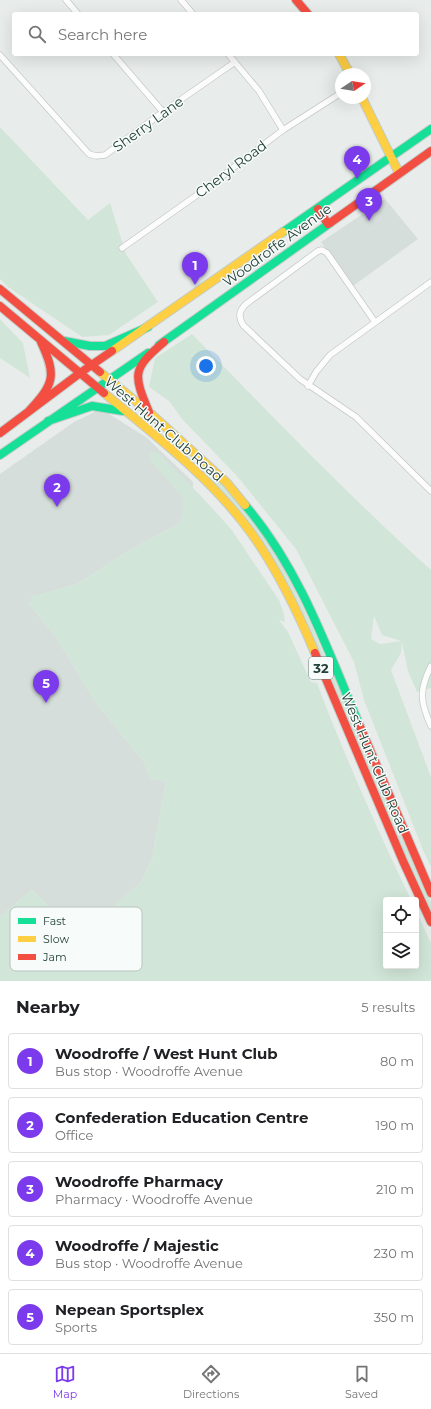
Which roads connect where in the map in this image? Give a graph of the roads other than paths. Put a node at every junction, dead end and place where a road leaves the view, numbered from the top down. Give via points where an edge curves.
1 (66, 0) edge
2 (181, 0) edge
3 (296, 0) edge
4 (76, 12) edge
5 (191, 12) edge
6 (306, 12) edge
7 (0, 55) edge
8 (115, 56) edge
9 (230, 56) edge
10 (340, 56) edge
11 (235, 62) junction
12 (347, 68) edge
13 (335, 97) edge
14 (365, 104) edge
15 (163, 112) junction
16 (431, 129) edge
17 (283, 130) junction
18 (431, 151) edge
19 (392, 157) junction
20 (399, 173) junction
21 (318, 209) junction
22 (328, 224) junction
23 (122, 248) dead end
24 (431, 282) edge
25 (0, 289) edge
26 (0, 306) edge
27 (375, 322) junction
28 (148, 327) junction
29 (39, 338) junction
30 (62, 340) junction
31 (164, 342) junction
32 (92, 365) junction
33 (80, 373) junction
34 (109, 380) junction
35 (308, 386) junction
36 (97, 388) junction
37 (29, 411) junction
38 (126, 412) junction
39 (150, 413) junction
40 (48, 422) junction
41 (0, 433) edge
42 (0, 455) edge
43 (431, 491) edge
44 (431, 666) edge
45 (431, 726) edge
46 (431, 893) edge
47 (431, 922) edge

1 - 4 street
2 - 5 street
3 - 6 main road
7 - 15 street, Sherry Lane via 89,154 105,155
8 - 15 street
9 - 11 street
10 - 12 main road
11 - 15 street, Sherry Lane
11 - 17 street via 259,90
13 - 17 street, Cheryl Road
14 - 19 main road
16 - 19 main road, Woodroffe Avenue
17 - 23 street, Cheryl Road
18 - 20 main road, Woodroffe Avenue
19 - 20 main road
19 - 21 main road, Woodroffe Avenue
20 - 22 main road, Woodroffe Avenue
21 - 22 main road
21 - 28 main road, Woodroffe Avenue
22 - 31 main road, Woodroffe Avenue
24 - 27 street
25 - 30 main road, West Hunt Club Road / 32
26 - 29 main road, West Hunt Club Road / 32
27 - 35 street via 330,355
27 - 35 street via 327,253 322,250 246,304 240,310 243,325
28 - 30 main road via 105,346 92,347
28 - 32 main road, Woodroffe Avenue
29 - 33 main road, West Hunt Club Road / 32
29 - 37 main road via 50,361 52,374 45,393
30 - 32 main road, West Hunt Club Road / 32
31 - 34 main road, Woodroffe Avenue
31 - 39 main road via 142,362 139,370 139,385
32 - 33 main road, Woodroffe Avenue
32 - 34 main road, West Hunt Club Road / 32
33 - 36 main road, West Hunt Club Road / 32
33 - 37 main road, Woodroffe Avenue
34 - 36 main road, Woodroffe Avenue
34 - 39 main road, West Hunt Club Road / 32
35 - 43 street via 356,417
36 - 38 main road, West Hunt Club Road / 32
36 - 40 main road, Woodroffe Avenue
37 - 41 main road, Woodroffe Avenue
38 - 40 main road via 92,406
38 - 47 main road, West Hunt Club Road / 32 via 189,464 219,494 249,530 284,585
39 - 46 main road, West Hunt Club Road / 32 via 227,483 274,544 293,575
40 - 42 main road, Woodroffe Avenue
44 - 45 street via 425,678 421,698

